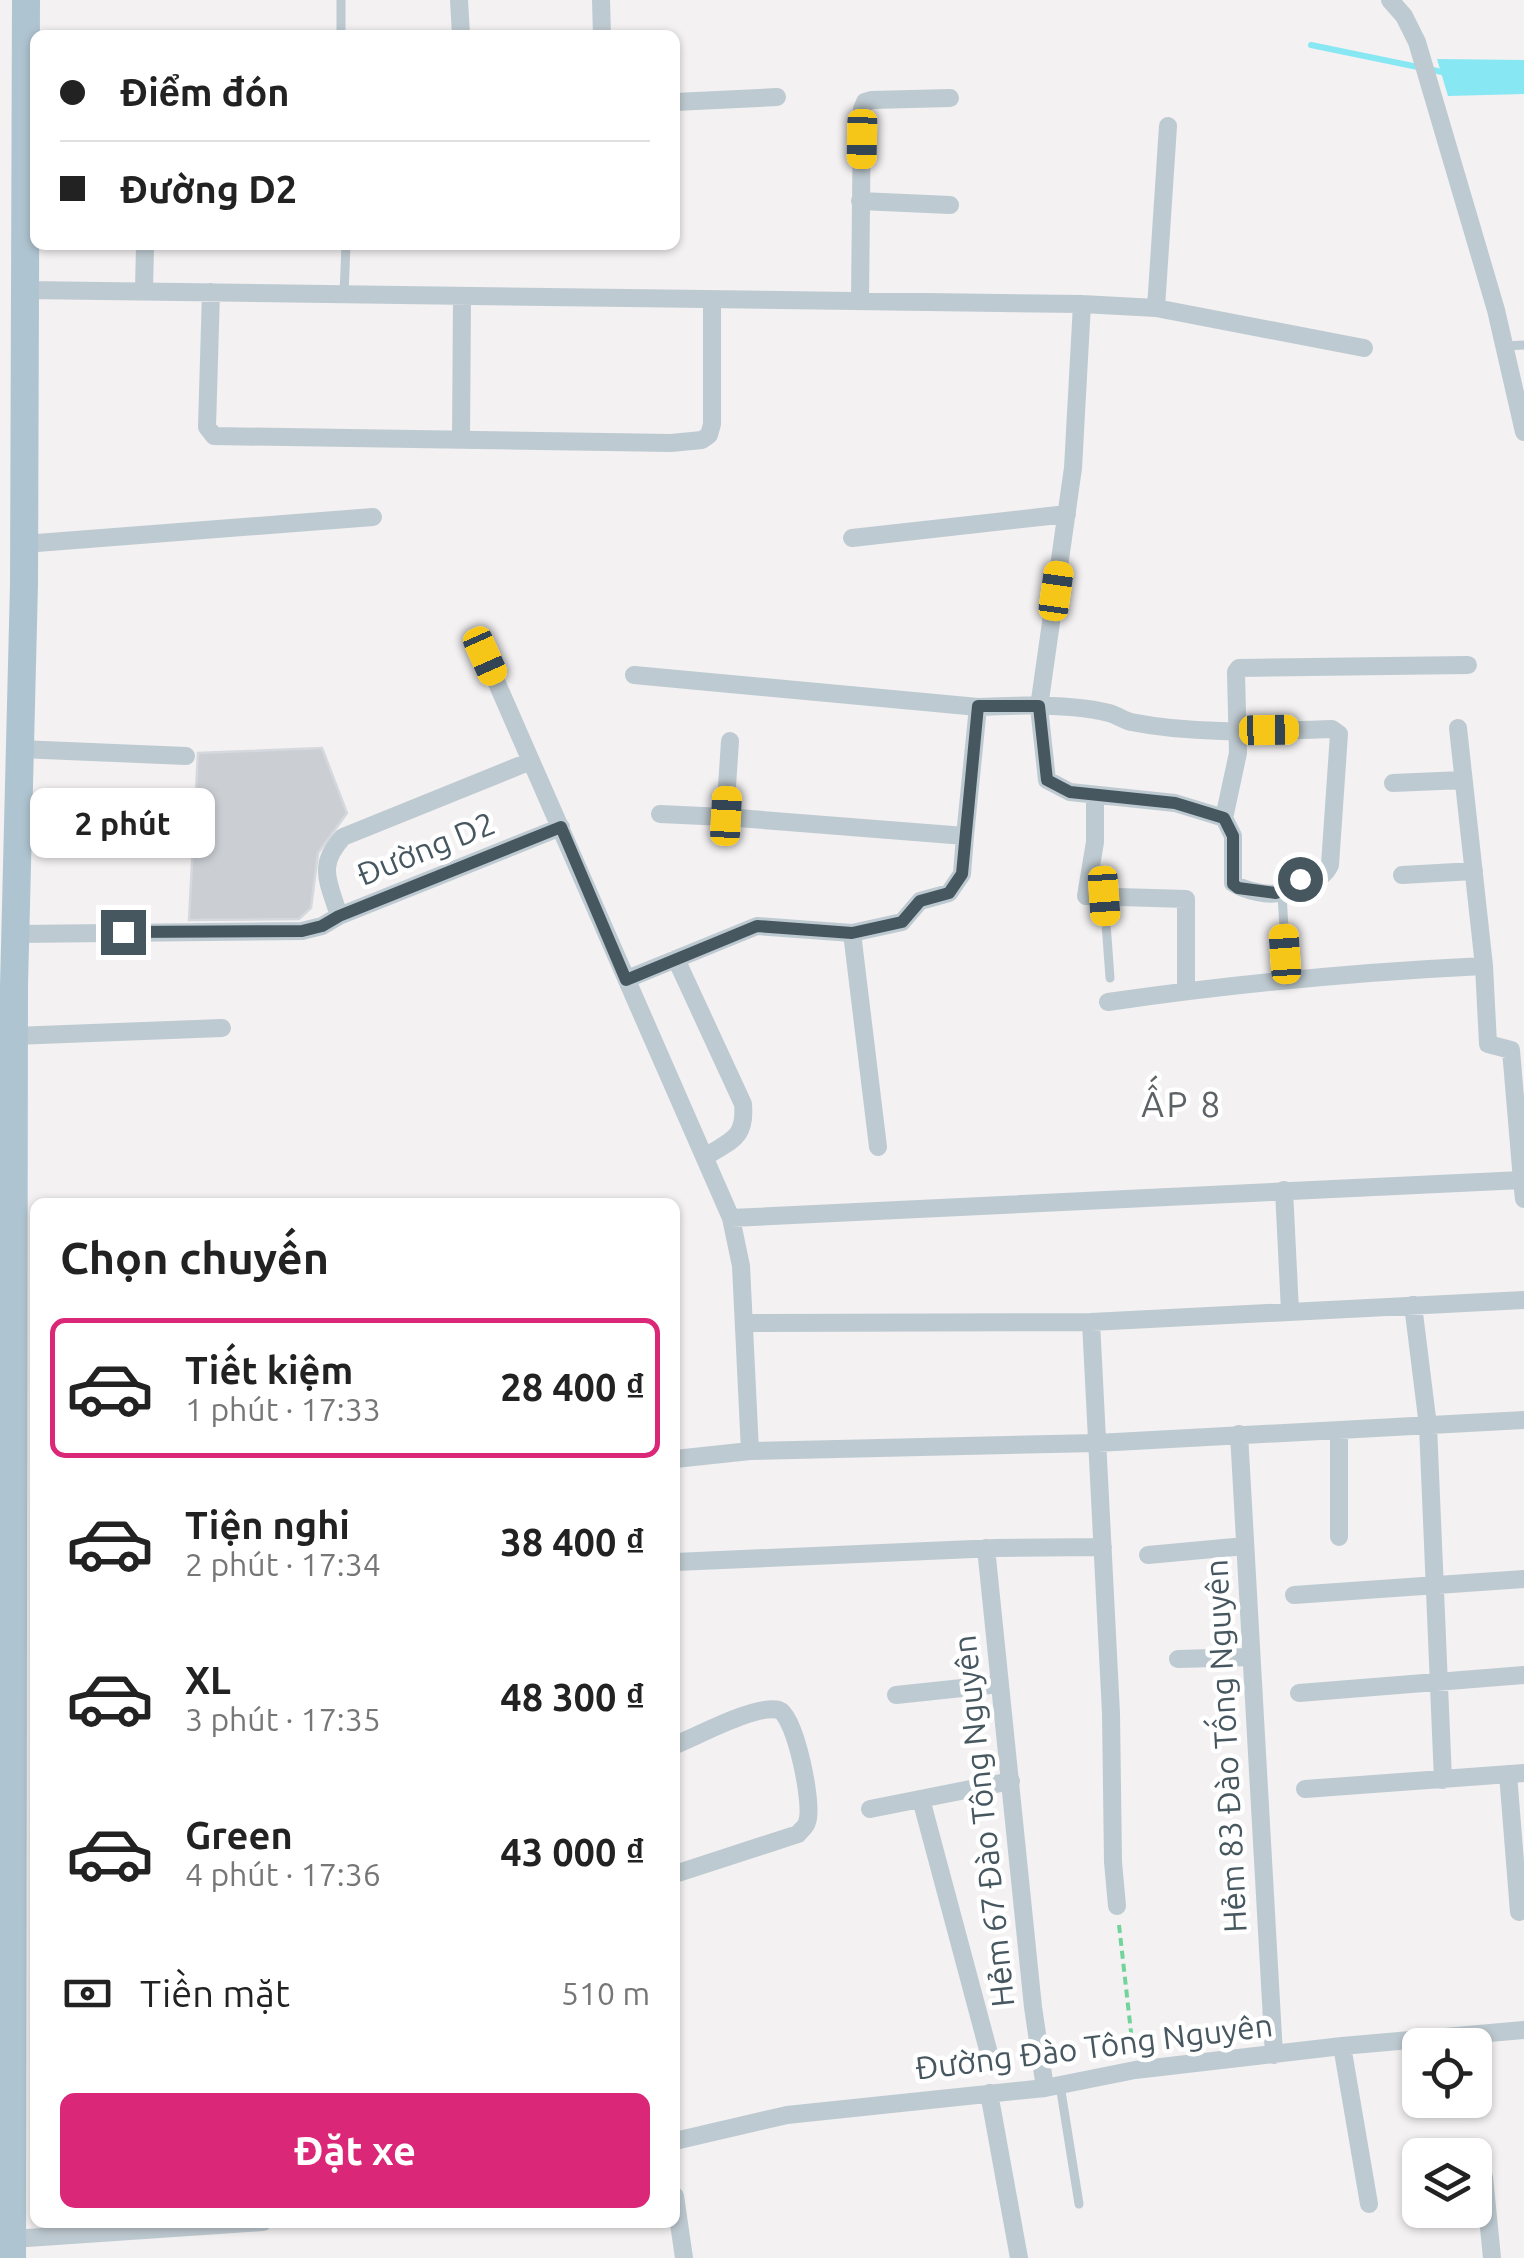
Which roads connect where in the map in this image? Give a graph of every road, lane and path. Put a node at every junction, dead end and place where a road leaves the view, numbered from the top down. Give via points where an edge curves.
1 (26, 0) edge
2 (340, 0) edge
3 (460, 0) edge
4 (601, 0) edge
5 (1390, 0) edge
6 (340, 30) edge
7 (461, 30) edge
8 (602, 30) edge
9 (776, 97) dead end
10 (950, 98) dead end
11 (680, 102) edge
12 (1168, 126) dead end
13 (860, 201) junction
14 (950, 205) dead end
15 (145, 250) edge
16 (346, 250) edge
17 (25, 290) junction
18 (144, 291) junction
19 (212, 292) junction
20 (344, 294) junction
21 (462, 296) junction
22 (712, 302) junction
23 (860, 302) junction
24 (1082, 304) junction
25 (1156, 308) junction
26 (1524, 345) edge
27 (1504, 346) junction
28 (1364, 348) dead end
29 (1524, 432) edge
30 (461, 440) junction
31 (1067, 514) junction
32 (373, 517) dead end
33 (852, 538) dead end
34 (24, 544) junction
35 (485, 656) dead end
36 (1468, 665) dead end
37 (634, 675) dead end
38 (978, 706) junction
39 (1039, 706) junction
40 (1458, 728) dead end
41 (1238, 731) junction
42 (730, 741) dead end
43 (20, 749) junction
44 (186, 756) dead end
45 (531, 761) junction
46 (1464, 780) junction
47 (1393, 783) dead end
48 (1095, 795) junction
49 (660, 814) dead end
50 (726, 816) junction
51 (1224, 818) junction
52 (561, 827) junction
53 (965, 836) junction
54 (1474, 871) junction
55 (1402, 875) dead end
56 (1282, 892) junction
57 (1104, 896) junction
58 (339, 916) junction
59 (852, 933) junction
60 (16, 934) junction
61 (676, 959) junction
62 (1484, 966) junction
63 (1110, 978) dead end
64 (626, 980) junction
65 (1286, 981) junction
66 (1186, 990) junction
67 (1108, 1002) dead end
68 (222, 1028) dead end
69 (14, 1036) junction
70 (878, 1147) dead end
71 (705, 1157) junction
72 (1284, 1190) junction
73 (1523, 1190) edge
74 (731, 1218) junction
75 (1524, 1300) edge
76 (1413, 1304) junction
77 (1290, 1311) junction
78 (6, 1317) edge
79 (1091, 1322) junction
80 (744, 1323) junction
81 (1524, 1420) edge
82 (1428, 1426) junction
83 (1339, 1432) junction
84 (1239, 1434) junction
85 (1097, 1443) junction
86 (750, 1451) junction
87 (680, 1458) edge
88 (1338, 1537) dead end
89 (1102, 1546) junction
90 (1245, 1546) junction
91 (986, 1548) junction
92 (1148, 1555) dead end
93 (680, 1562) edge
94 (1524, 1578) edge
95 (1435, 1586) junction
96 (1294, 1595) dead end
97 (23, 1656) edge
98 (1251, 1656) junction
99 (1178, 1659) dead end
100 (1524, 1675) edge
101 (1438, 1680) junction
102 (1000, 1684) junction
103 (1299, 1693) dead end
104 (896, 1695) dead end
105 (23, 1724) edge
106 (680, 1744) edge
107 (1516, 1774) edge
108 (1443, 1780) junction
109 (1011, 1781) junction
110 (1304, 1789) dead end
111 (921, 1799) junction
112 (870, 1809) dead end
113 (680, 1872) edge
114 (1117, 1906) joint
115 (1519, 1912) dead end
116 (23, 1960) edge
117 (1524, 2030) edge
118 (1342, 2046) junction
119 (1274, 2055) junction
120 (990, 2058) dead end
121 (1135, 2070) junction
122 (1052, 2087) junction
123 (989, 2093) junction
124 (680, 2140) edge
125 (1079, 2204) dead end
126 (1369, 2204) dead end
127 (200, 2228) edge
128 (680, 2228) edge
129 (1489, 2228) edge
130 (8, 2246) edge
131 (684, 2258) edge
132 (1019, 2258) edge
133 (1492, 2258) edge

1 - 17 main road
2 - 6 lane
3 - 7 street
4 - 8 street
5 - 27 street via 1416,42
9 - 11 street
10 - 13 street via 865,102
12 - 25 street
13 - 14 street
13 - 23 street
15 - 18 street
16 - 20 lane
17 - 18 street
17 - 34 main road
18 - 19 street
19 - 20 street
19 - 30 street via 207,427 214,436
20 - 21 street
21 - 22 street
21 - 30 street
22 - 23 street
22 - 30 street via 712,424 702,440
23 - 24 street
24 - 25 street
24 - 31 street
25 - 28 street
26 - 27 lane
27 - 29 street
31 - 33 street
31 - 39 street
32 - 34 street
34 - 43 main road
35 - 45 street
36 - 41 street via 1244,666 1236,672
37 - 38 street
38 - 39 street
38 - 53 street
39 - 41 street
39 - 48 street via 1047,780
40 - 46 street
41 - 51 street
41 - 56 street via 1339,734 1330,865 1320,878 1300,879
42 - 50 street
43 - 44 street
43 - 60 main road
45 - 52 street
45 - 58 street via 343,837 325,867
46 - 47 street
46 - 54 street
48 - 51 street via 1175,803
48 - 57 street via 1086,896
49 - 50 street
50 - 53 street
51 - 56 street via 1233,836 1235,886
52 - 58 street, Đường D2
52 - 64 street
53 - 59 street via 962,874 949,893 920,901 902,922
54 - 55 street
54 - 62 street
56 - 65 lane
57 - 63 lane
57 - 66 street via 1186,899
58 - 60 street, Đường D2 via 302,931
59 - 61 street via 757,926
59 - 70 street
60 - 69 main road
61 - 64 street
61 - 71 street via 743,1104 739,1135
62 - 65 street
62 - 73 street via 1488,1044 1511,1050
64 - 71 street
65 - 66 street
66 - 67 street
68 - 69 street
69 - 78 main road
71 - 74 street
72 - 73 street
72 - 74 street
72 - 77 street
74 - 80 street
75 - 76 street
76 - 77 street
76 - 82 street
77 - 79 street
78 - 97 main road
79 - 80 street
79 - 85 street
80 - 86 street
81 - 82 street
82 - 83 street
82 - 95 street
83 - 84 street
83 - 88 street
84 - 85 street
84 - 90 street, Hẻm 83 Đào Tống Nguyên
85 - 86 street
85 - 89 street
86 - 87 street
89 - 91 street
89 - 114 street
90 - 92 street
90 - 98 street, Hẻm 83 Đào Tống Nguyên
91 - 93 street
91 - 102 street, Hẻm 67 Đào Tông Nguyên
94 - 95 street
95 - 96 street
95 - 101 street
97 - 105 main road
98 - 99 street
98 - 119 street, Hẻm 83 Đào Tống Nguyên
100 - 101 street
101 - 103 street
101 - 108 street
102 - 104 street
102 - 109 street, Hẻm 67 Đào Tông Nguyên
105 - 116 main road
106 - 113 street via 760,1710 780,1710 794,1729 809,1804 808,1822 798,1834
107 - 108 street
107 - 115 street
108 - 110 street
109 - 111 street
109 - 122 street, Hẻm 67 Đào Tông Nguyên
111 - 112 street
111 - 120 street
114 - 121 path
116 - 130 main road
117 - 118 street, Đường Đào Tông Nguyên
118 - 119 street, Đường Đào Tông Nguyên
118 - 126 street
119 - 121 street, Đường Đào Tông Nguyên
121 - 122 street, Đường Đào Tông Nguyên
122 - 123 street, Đường Đào Tông Nguyên
122 - 125 lane
123 - 124 street, Đường Đào Tông Nguyên via 787,2116
123 - 132 street
127 - 130 street
128 - 131 street
129 - 133 street

